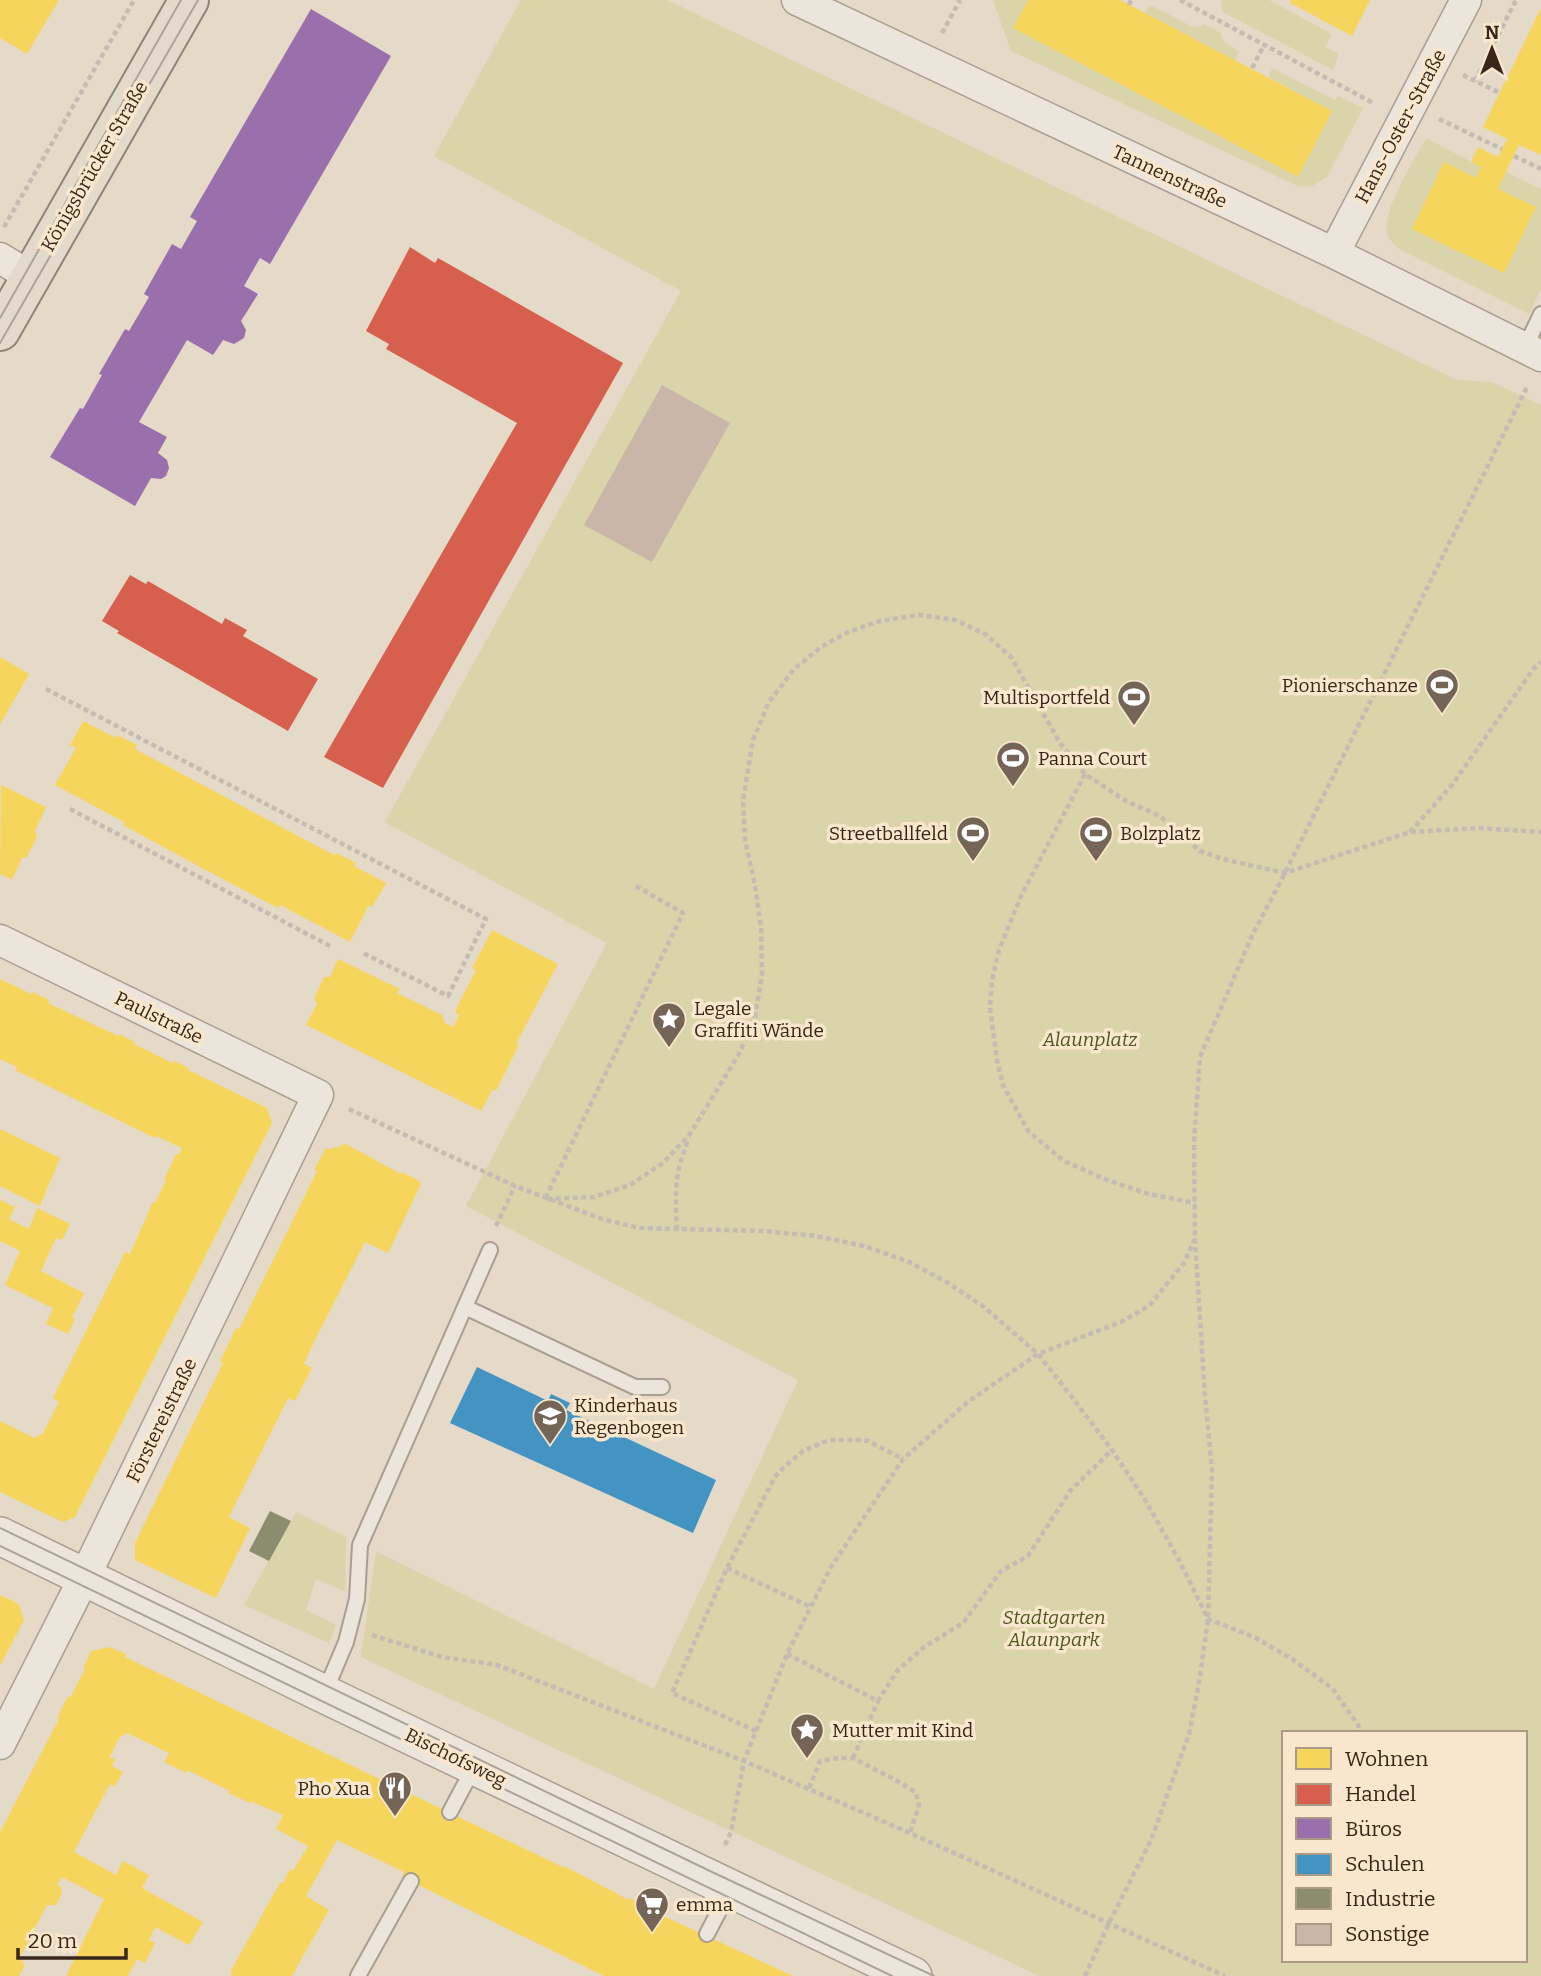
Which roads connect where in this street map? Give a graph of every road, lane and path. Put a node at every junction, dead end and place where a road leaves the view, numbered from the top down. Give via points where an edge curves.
1 (134, 0) edge
2 (189, 0) edge
3 (797, 0) edge
4 (960, 0) edge
5 (1466, 0) edge
6 (1516, 0) edge
7 (1183, 1) edge
8 (949, 22) dead end
9 (1264, 45) junction
10 (1252, 68) dead end
11 (1466, 77) dead end
12 (1475, 81) junction
13 (1500, 93) dead end
14 (1404, 119) junction
15 (1444, 122) dead end
16 (1502, 149) dead end
17 (1514, 156) dead end
18 (1541, 169) edge
19 (0, 234) edge
20 (1334, 253) junction
21 (15, 267) edge
22 (1541, 314) edge
23 (0, 331) edge
24 (1533, 352) edge
25 (1528, 385) dead end
26 (1541, 662) edge
27 (46, 689) dead end
28 (1085, 774) junction
29 (70, 809) dead end
30 (1410, 832) junction
31 (1541, 832) edge
32 (1285, 873) junction
33 (636, 886) dead end
34 (0, 940) edge
35 (330, 946) dead end
36 (363, 953) dead end
37 (318, 1095) junction
38 (690, 1134) junction
39 (515, 1186) junction
40 (545, 1199) junction
41 (1195, 1203) junction
42 (677, 1230) junction
43 (1195, 1239) junction
44 (490, 1250) joint
45 (466, 1307) junction
46 (1038, 1354) junction
47 (662, 1387) dead end
48 (1112, 1451) junction
49 (902, 1459) junction
50 (0, 1536) edge
51 (727, 1568) junction
52 (84, 1578) junction
53 (811, 1607) junction
54 (1209, 1619) junction
55 (346, 1642) junction
56 (787, 1654) junction
57 (324, 1694) junction
58 (878, 1701) junction
59 (756, 1731) junction
60 (1359, 1731) edge
61 (0, 1744) edge
62 (853, 1758) junction
63 (744, 1761) junction
64 (474, 1766) junction
65 (809, 1788) junction
66 (450, 1812) dead end
67 (731, 1832) dead end
68 (910, 1833) junction
69 (411, 1881) dead end
70 (731, 1889) junction
71 (1110, 1923) junction
72 (707, 1934) dead end
73 (358, 1976) edge
74 (913, 1976) edge
75 (1085, 1976) edge
76 (1225, 1976) edge

1 - 19 path
2 - 21 main road, Königsbrücker Straße
3 - 20 street, Tannenstraße
4 - 8 path
5 - 14 street, Hans-Oster-Straße
6 - 12 path
7 - 9 path
9 - 10 path
9 - 14 path
11 - 12 path
12 - 13 path
14 - 20 street, Hans-Oster-Straße
15 - 16 path
17 - 18 path
20 - 24 street, Tannenstraße
21 - 23 main road, Königsbrücker Straße
22 - 24 lane
25 - 32 path
26 - 30 path via 1452,785
27 - 36 path via 486,919 448,996
28 - 32 path via 1126,801 1160,816 1200,851
28 - 38 path via 1060,743 1011,657 985,634 955,620 919,615 880,621 821,647 794,669 769,702 753,740 743,800 745,841 761,929 762,975 755,1016 739,1054
28 - 41 path via 1021,896 999,950 990,1007 1003,1085 1028,1131 1064,1161 1149,1194
29 - 35 path
30 - 31 path via 1478,828
30 - 32 path
32 - 41 path via 1200,1056
33 - 40 path via 683,913
34 - 37 street, Paulstraße
37 - 39 path
37 - 52 street, Förstereistraße
38 - 40 path via 663,1163 630,1185 594,1197
38 - 42 path via 675,1180
39 - 40 path
39 - 44 path via 497,1222
40 - 42 path via 639,1228
41 - 43 path
42 - 46 path via 816,1236 875,1250 945,1281 984,1307
43 - 46 path via 1184,1263 1149,1306 1121,1322
43 - 54 path via 1212,1470
44 - 45 lane
45 - 47 lane via 635,1387
45 - 55 lane via 360,1545 357,1599
46 - 48 path
46 - 49 path via 970,1401
48 - 54 path via 1180,1560
48 - 58 path via 1070,1491 1028,1556 1001,1571 962,1623 897,1671
49 - 51 path via 860,1440 830,1440 803,1451 775,1477
49 - 53 path via 831,1567
50 - 52 street, Bischofsweg
51 - 53 path
51 - 59 path via 672,1693
52 - 57 street, Bischofsweg
52 - 61 street, Förstereistraße
53 - 56 path
54 - 60 path via 1254,1637 1332,1688
54 - 71 path via 1189,1734 1152,1840
55 - 57 lane
55 - 63 path via 364,1632 442,1657 497,1665
56 - 58 path
56 - 59 path
57 - 64 street, Bischofsweg
58 - 62 path
59 - 63 path
62 - 65 path via 820,1761
62 - 68 path via 916,1793 919,1805
63 - 65 path
63 - 67 path
64 - 66 lane
64 - 70 street, Bischofsweg
65 - 68 path
68 - 71 path
69 - 73 lane
70 - 72 lane
70 - 74 street, Bischofsweg
71 - 75 path
71 - 76 path

